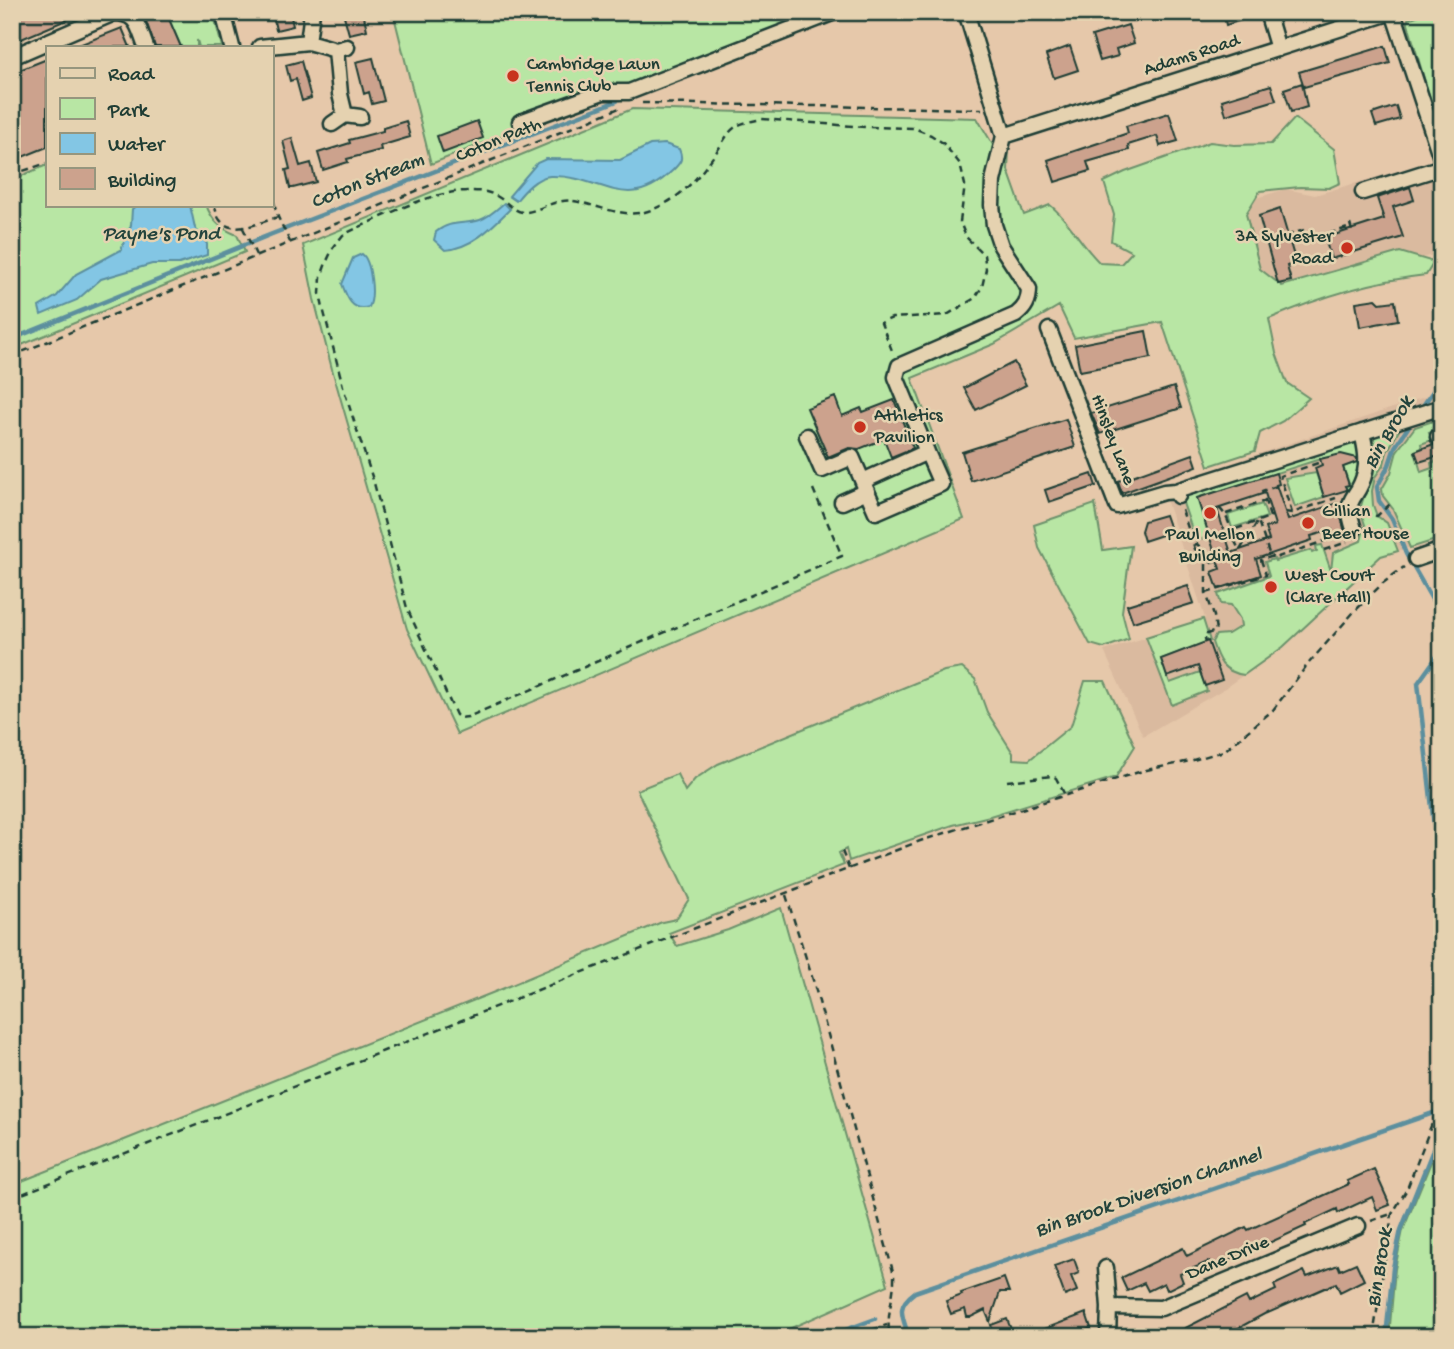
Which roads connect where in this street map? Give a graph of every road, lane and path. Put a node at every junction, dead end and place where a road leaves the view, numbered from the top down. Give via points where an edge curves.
1 (223, 12) edge
2 (312, 12) edge
3 (835, 12) edge
4 (966, 12) edge
5 (1267, 12) edge
6 (1393, 12) edge
7 (308, 42) junction
8 (146, 46) edge
9 (232, 46) edge
10 (270, 46) edge
11 (1279, 49) junction
12 (12, 57) edge
13 (984, 109) dead end
14 (345, 116) junction
15 (360, 117) dead end
16 (520, 122) dead end
17 (332, 124) dead end
18 (1436, 126) edge
19 (1004, 136) junction
20 (1442, 161) edge
21 (46, 163) edge
22 (1442, 167) edge
23 (12, 169) edge
24 (1363, 192) dead end
25 (273, 198) edge
26 (214, 206) edge
27 (278, 217) junction
28 (1351, 227) dead end
29 (243, 228) junction
30 (1286, 236) dead end
31 (290, 242) junction
32 (256, 256) junction
33 (1049, 331) dead end
34 (12, 356) edge
35 (899, 366) junction
36 (1439, 409) edge
37 (1362, 432) junction
38 (807, 436) dead end
39 (928, 452) junction
40 (1321, 462) dead end
41 (1313, 465) junction
42 (1307, 467) junction
43 (1301, 468) junction
44 (1313, 474) dead end
45 (1301, 475) dead end
46 (1307, 475) dead end
47 (1283, 484) junction
48 (865, 486) junction
49 (813, 489) dead end
50 (1177, 494) junction
51 (1337, 498) dead end
52 (1265, 501) junction
53 (842, 502) dead end
54 (1390, 504) dead end
55 (1219, 508) dead end
56 (1356, 509) dead end
57 (1285, 512) dead end
58 (1292, 513) junction
59 (1226, 514) junction
60 (1258, 521) junction
61 (1354, 529) joint
62 (1232, 531) junction
63 (1225, 533) dead end
64 (1345, 542) dead end
65 (1194, 545) junction
66 (1324, 550) dead end
67 (1442, 550) edge
68 (1270, 557) junction
69 (1217, 560) dead end
70 (1410, 563) joint
71 (1206, 593) junction
72 (1206, 642) dead end
73 (1007, 781) dead end
74 (1065, 793) junction
75 (842, 851) dead end
76 (849, 869) junction
77 (785, 894) junction
78 (1442, 1115) edge
79 (12, 1198) edge
80 (1392, 1214) junction
81 (1358, 1226) joint
82 (1106, 1268) dead end
83 (1109, 1307) junction
84 (887, 1325) junction
85 (849, 1337) edge
86 (890, 1337) edge
87 (1108, 1337) edge
88 (1373, 1337) edge

1 - 9 street
2 - 7 street
3 - 16 street via 629,92 603,92
4 - 19 street
5 - 11 street
6 - 11 street, Adams Road
6 - 18 street
7 - 10 street
7 - 14 street via 342,48 340,94
8 - 12 street via 133,17 114,13
11 - 19 street, Adams Road
13 - 31 path, Coton Path via 631,103
14 - 15 street
14 - 17 street
18 - 20 street
19 - 35 street via 993,181 994,225 1001,246 1029,289 1027,304 1016,315
21 - 23 path via 20,172
22 - 24 street
25 - 27 path
26 - 29 path via 221,222
27 - 29 path
27 - 31 path
28 - 30 path via 1304,241 1303,231
29 - 32 path
31 - 32 path, Coton Path
32 - 34 path, Coton Path
33 - 50 street, Hinsley Lane via 1117,506 1164,492
35 - 39 street via 896,377
35 - 49 path via 881,323 892,318 947,315 975,298 986,269 984,255 960,222 965,185 960,164 943,143 914,128 750,121 733,128 688,188 648,212 624,213 565,201 524,213 498,195 444,193 355,229 333,248 321,276 320,294 344,390 407,608 460,718 842,556
36 - 37 street
37 - 50 street
37 - 61 street via 1365,471 1348,511
38 - 48 street via 822,470 852,457
39 - 48 street
39 - 48 street via 941,484 876,512
40 - 41 path
41 - 42 path
41 - 44 path
42 - 43 path
42 - 46 path
43 - 45 path
43 - 47 path via 1280,476
47 - 52 path via 1262,491
47 - 58 path
48 - 53 street
50 - 65 path
51 - 58 path
52 - 59 path
52 - 60 path via 1271,516
54 - 56 path via 1377,516
55 - 59 path
57 - 58 path
59 - 62 path
60 - 62 path
60 - 62 path via 1240,550
60 - 68 path
61 - 68 path
62 - 63 path
64 - 66 path
65 - 69 path via 1201,547 1211,562
65 - 71 path via 1206,563
67 - 70 street
68 - 71 path via 1261,560 1266,575
70 - 74 path via 1353,613 1273,710 1224,751
71 - 72 path via 1216,631 1204,635
73 - 74 path via 1052,776
74 - 76 path
75 - 76 path
76 - 77 path
77 - 79 path
77 - 84 path via 814,980 894,1275
78 - 80 path via 1434,1118 1408,1189
80 - 81 path
80 - 88 path
81 - 83 street, Dane Drive via 1161,1308
82 - 83 street
83 - 87 street
84 - 85 path
84 - 86 path

